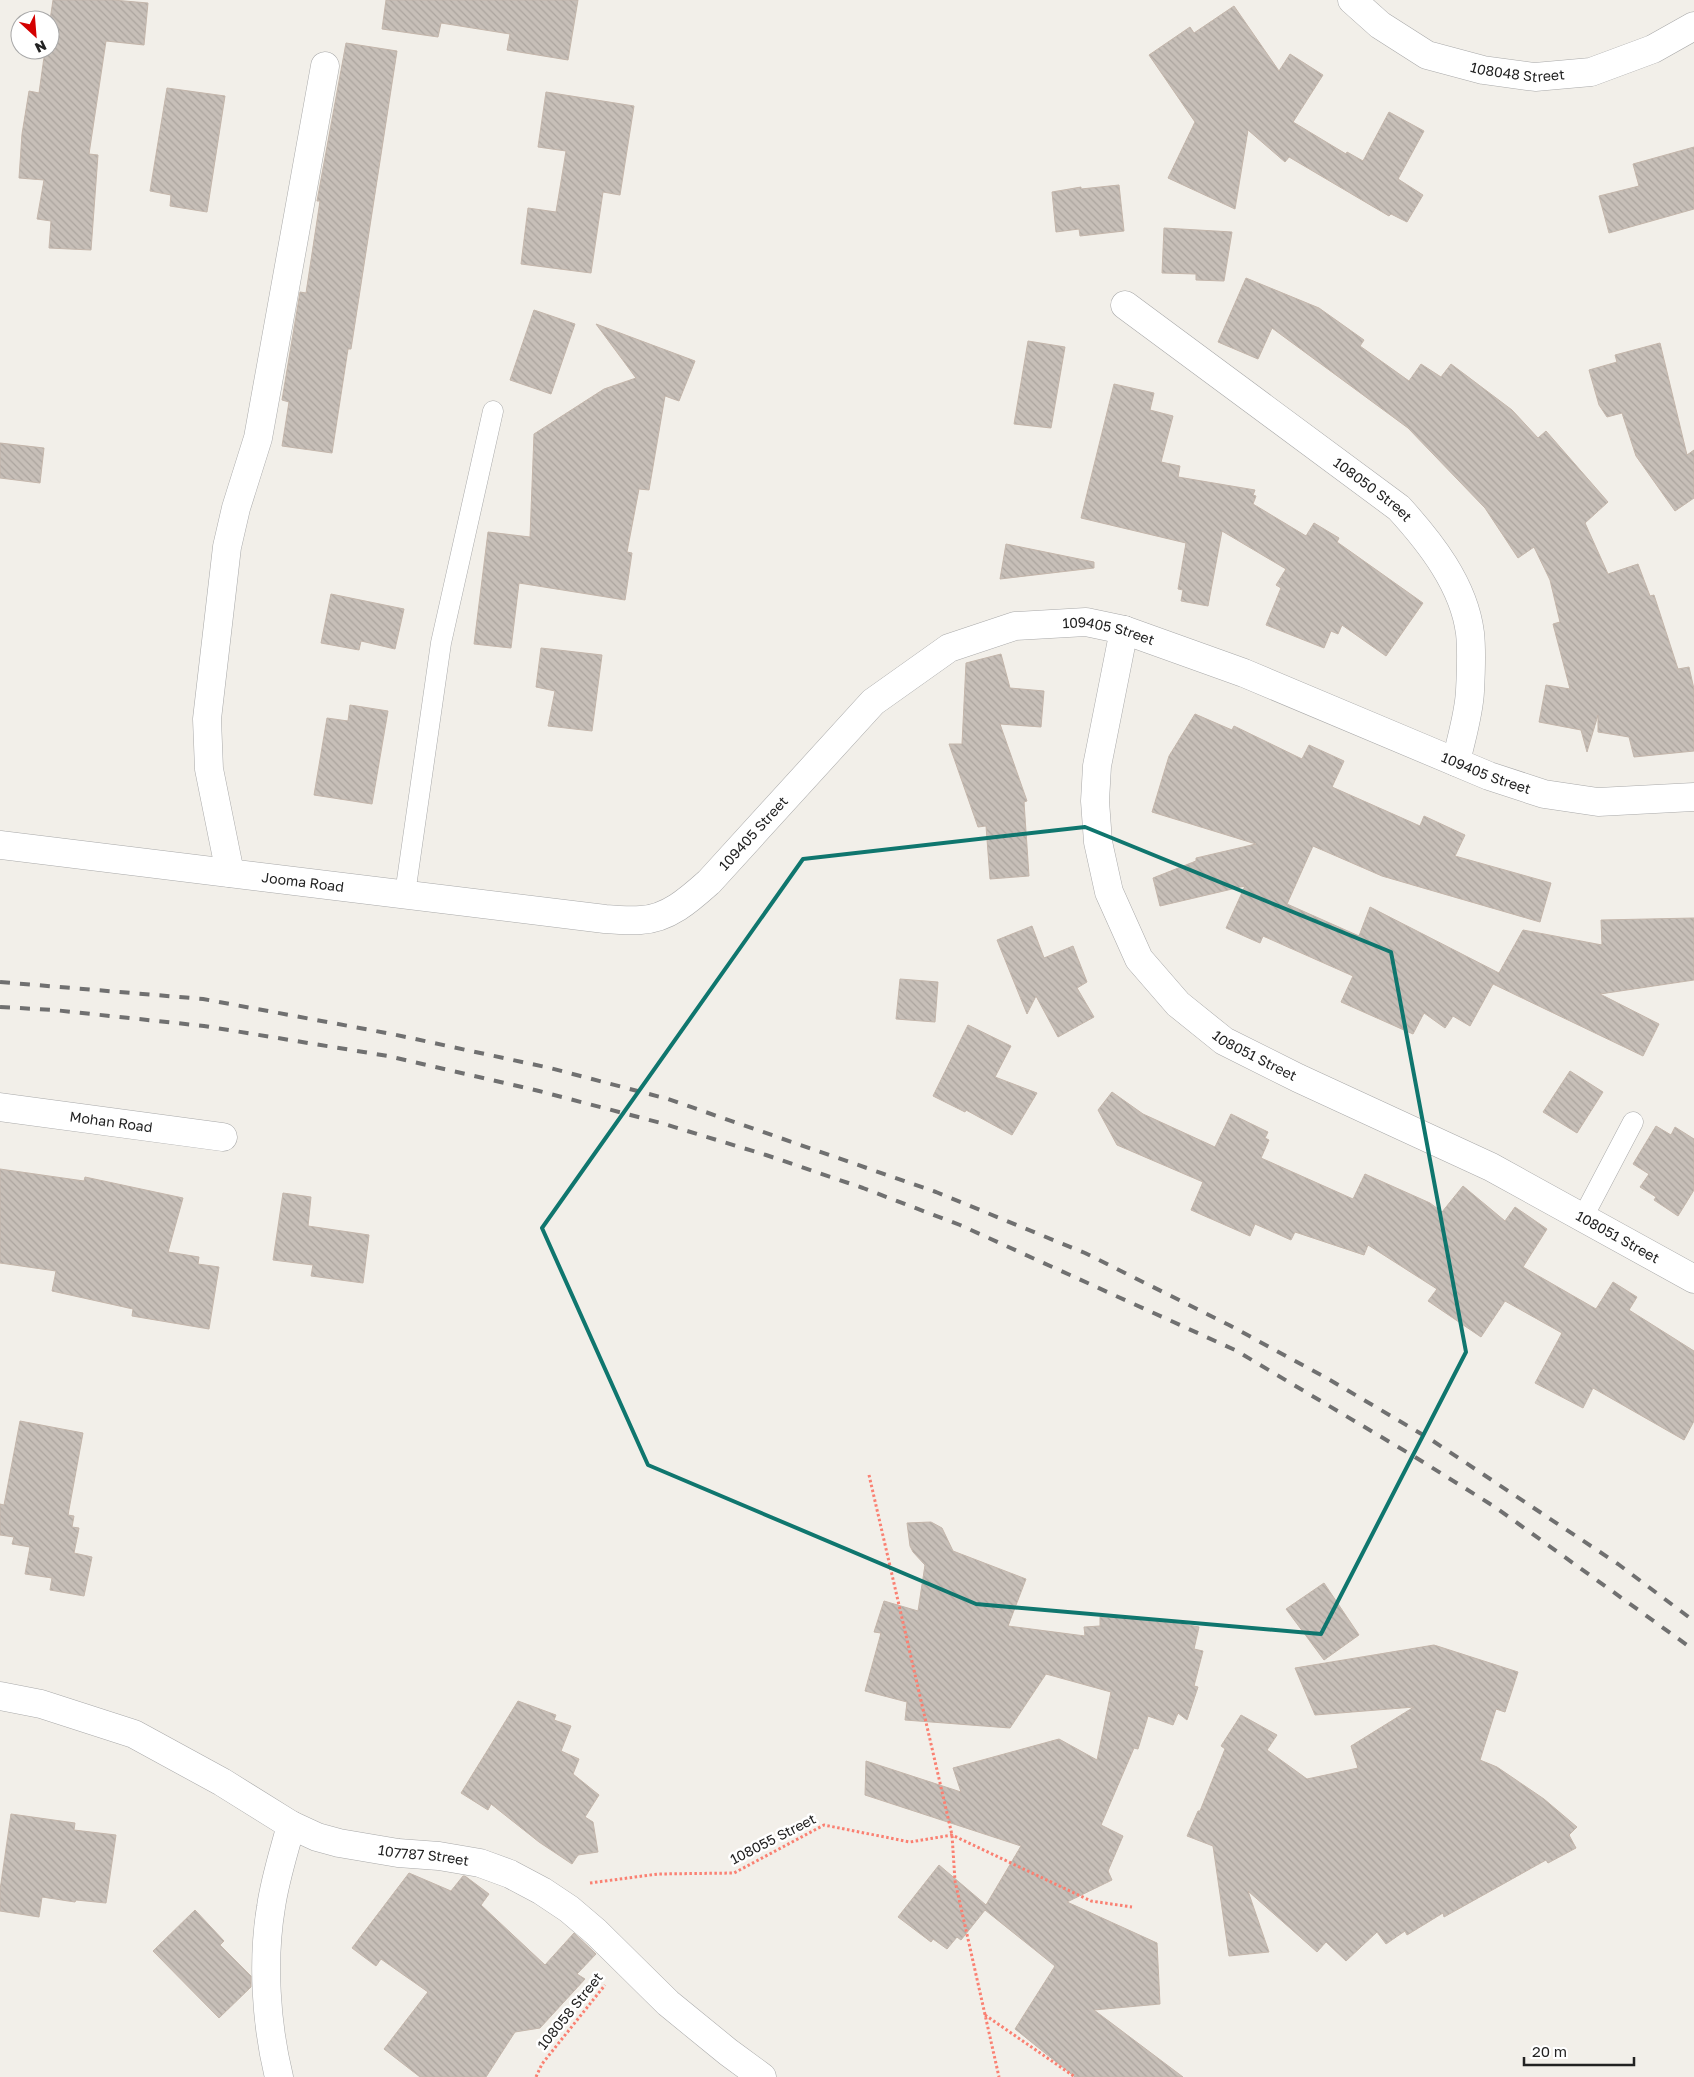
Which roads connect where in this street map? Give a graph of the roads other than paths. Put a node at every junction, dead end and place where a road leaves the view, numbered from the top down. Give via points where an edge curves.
1 (1352, 0) edge
2 (1694, 26) edge
3 (325, 66) dead end
4 (1125, 305) dead end
5 (493, 411) dead end
6 (1124, 630) junction
7 (1456, 762) junction
8 (1694, 797) edge
9 (0, 845) edge
10 (230, 873) junction
11 (405, 894) junction
12 (605, 919) joint
13 (0, 1107) edge
14 (1633, 1122) dead end
15 (223, 1137) dead end
16 (1583, 1217) junction
17 (1694, 1279) edge
18 (0, 1696) edge
19 (291, 1825) junction
20 (279, 2077) edge
21 (762, 2077) edge

1 - 2 street, 108048 Street via 1380,25 1427,55 1483,70 1535,77 1591,72 1653,49
3 - 10 street via 258,438 227,547 207,720 209,769
4 - 7 street, 108050 Street via 1399,508 1424,535 1442,561 1460,597 1470,632 1470,692
5 - 11 lane via 441,643
6 - 7 street, 109405 Street via 1244,673
6 - 12 street, 109405 Street via 1086,622 1015,626 949,648 873,702 743,846 685,904 643,920
6 - 16 street, 108051 Street via 1097,766 1095,801 1098,842 1109,892 1139,959 1178,1004 1224,1041 1491,1166
7 - 8 street, 109405 Street via 1544,794 1589,800
9 - 10 street, Jooma Road
10 - 11 street, Jooma Road
11 - 12 street, Jooma Road
13 - 15 street, Mohan Road
14 - 16 lane
16 - 17 street, 108051 Street
18 - 19 street, 107787 Street via 41,1704 134,1734 222,1782
19 - 20 street via 271,1907 266,1980 272,2049
19 - 21 street, 107787 Street via 339,1843 480,1863 542,1891 596,1932 668,2003

